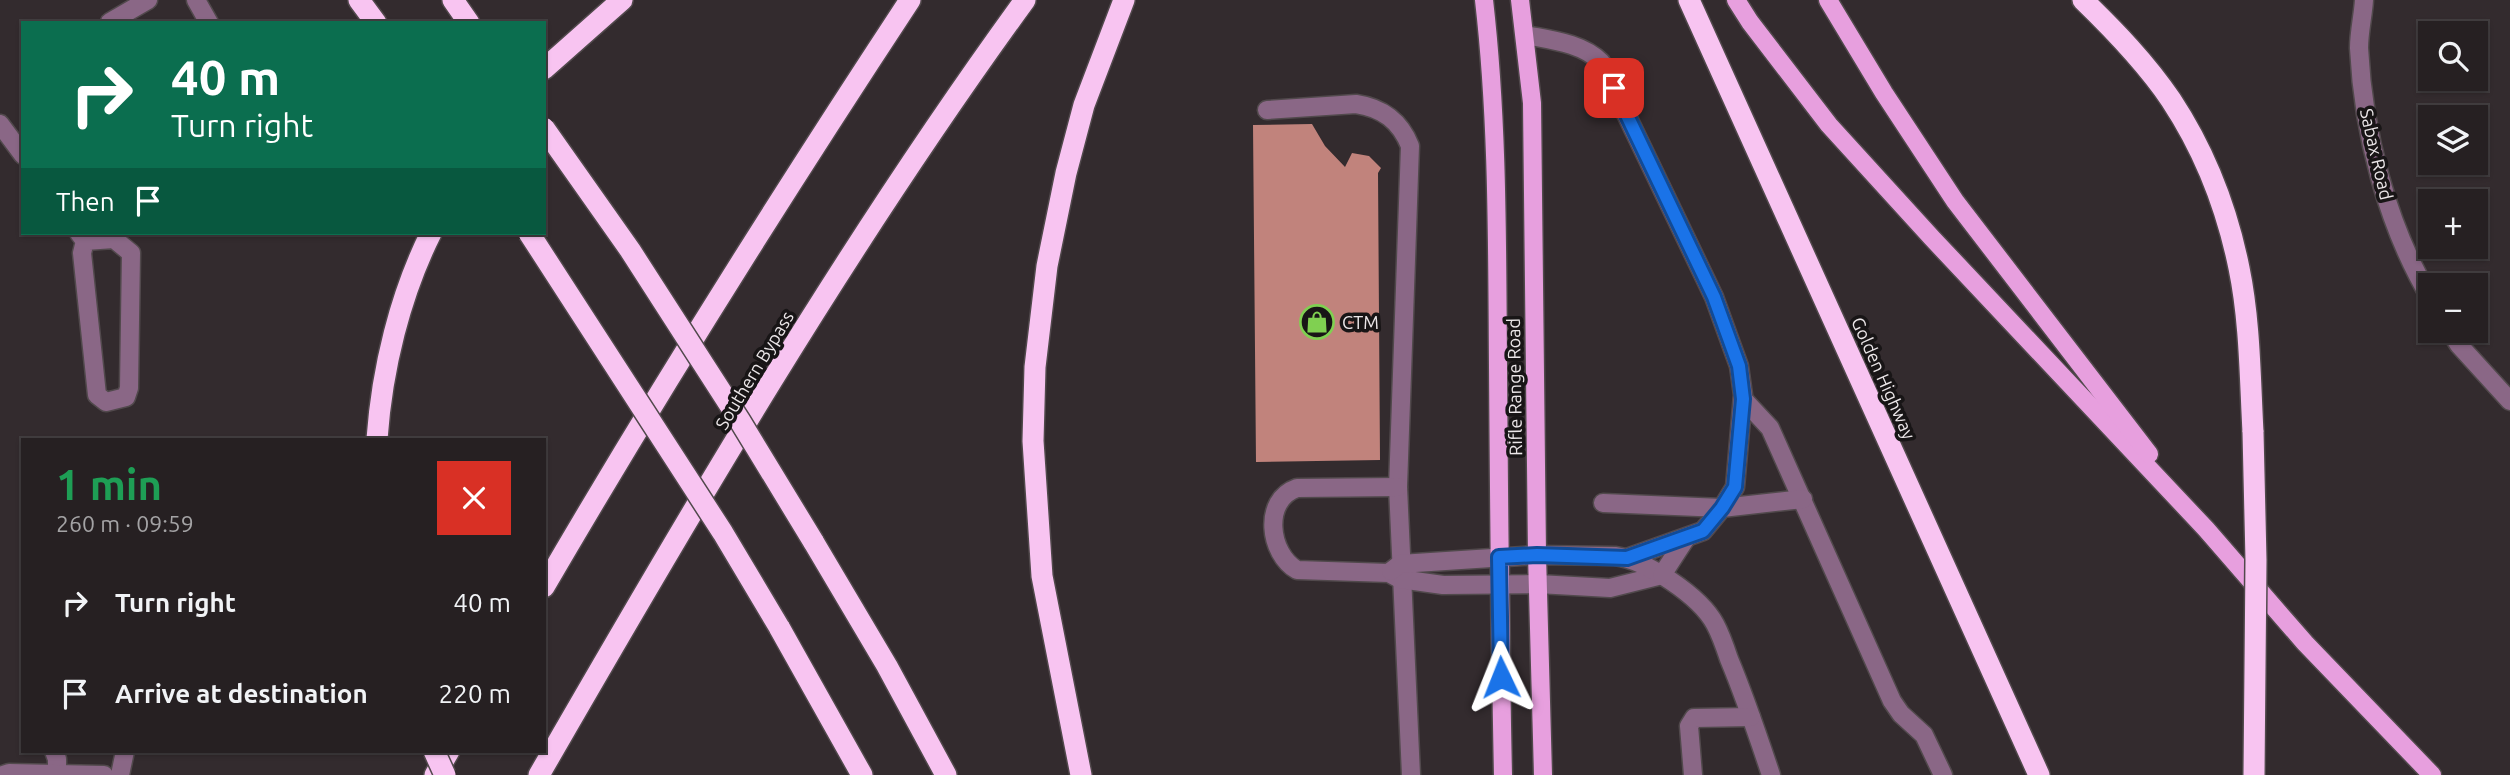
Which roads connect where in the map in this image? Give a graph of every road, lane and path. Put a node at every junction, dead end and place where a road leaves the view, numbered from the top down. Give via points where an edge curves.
1 (148, 0) edge
2 (196, 0) edge
3 (359, 0) edge
4 (622, 0) edge
5 (910, 0) edge
6 (1026, 0) edge
7 (1124, 0) edge
8 (1484, 0) edge
9 (1520, 0) edge
10 (1689, 0) edge
11 (1736, 0) edge
12 (1828, 0) edge
13 (2083, 0) edge
14 (2364, 0) edge
15 (454, 1) edge
16 (112, 21) edge
17 (208, 21) edge
18 (375, 21) edge
19 (468, 21) edge
20 (1526, 35) junction
21 (546, 67) edge
22 (1267, 110) dead end
23 (0, 124) edge
24 (546, 131) edge
25 (21, 152) edge
26 (430, 235) edge
27 (530, 235) edge
28 (82, 237) edge
29 (2418, 273) edge
30 (2458, 343) edge
31 (1743, 399) junction
32 (2510, 401) edge
33 (377, 438) edge
34 (1398, 487) junction
35 (1803, 499) junction
36 (1603, 503) dead end
37 (1722, 508) junction
38 (2206, 528) junction
39 (1686, 538) junction
40 (1537, 555) junction
41 (1499, 557) junction
42 (1627, 558) junction
43 (1396, 572) junction
44 (1662, 575) junction
45 (546, 584) edge
46 (1538, 584) junction
47 (1499, 585) junction
48 (1751, 717) junction
49 (55, 753) edge
50 (125, 753) edge
51 (435, 753) edge
52 (448, 753) edge
53 (58, 774) edge
54 (3, 775) edge
55 (104, 775) edge
56 (120, 775) edge
57 (435, 775) edge
58 (444, 775) edge
59 (539, 775) edge
60 (862, 775) edge
61 (946, 775) edge
62 (1081, 775) edge
63 (1411, 775) edge
64 (1503, 775) edge
65 (1543, 775) edge
66 (1693, 775) edge
67 (1771, 775) edge
68 (1943, 775) edge
69 (2039, 775) edge
70 (2254, 775) edge
71 (2431, 775) edge

1 - 16 street
2 - 17 street
3 - 18 highway
4 - 21 highway
5 - 45 highway via 728,281
6 - 59 highway, Southern Bypass via 815,313
7 - 62 highway via 1084,105 1066,173 1047,266 1035,367 1033,441 1042,576
8 - 41 main road, Rifle Range Road via 1493,89
9 - 20 main road, Rifle Range Road
10 - 69 highway, Golden Highway
11 - 38 main road via 1829,125
12 - 38 main road via 1955,201
13 - 70 highway, bridge via 2142,62 2171,101 2220,200 2239,269 2248,332 2253,432
14 - 29 street, Sabax Road via 2359,46 2368,127 2395,227
15 - 19 highway
20 - 31 street via 1577,48 1601,62 1714,297 1739,366
20 - 40 main road, Rifle Range Road via 1532,103
22 - 34 street via 1369,106 1397,122 1410,146
23 - 25 street
24 - 61 highway, bridge via 630,250 740,421 887,666
26 - 33 highway via 391,347
27 - 60 highway, bridge via 723,533
28 - 28 street via 97,395 106,402 126,397 129,388 131,253 114,239
30 - 32 street
31 - 35 street via 1770,428
31 - 37 street via 1735,487
34 - 43 street
34 - 43 street via 1297,488 1283,497 1275,510 1273,528 1277,546 1297,570
35 - 37 street
35 - 68 street via 1892,701 1924,735
36 - 37 street
37 - 39 street via 1703,531
38 - 71 main road via 2305,643
39 - 42 street
39 - 44 street
40 - 41 street
40 - 42 street
40 - 46 main road, Rifle Range Road
41 - 43 street
41 - 47 main road, Rifle Range Road
42 - 44 street
43 - 47 street via 1443,585
43 - 63 street
44 - 46 street via 1610,588
44 - 48 street via 1715,623
46 - 47 street
46 - 65 main road, Rifle Range Road
47 - 64 main road, Rifle Range Road
48 - 66 street via 1694,718 1689,726
48 - 67 street
49 - 53 street
50 - 56 street
51 - 58 highway, bridge
52 - 57 highway
53 - 54 street
53 - 55 street

